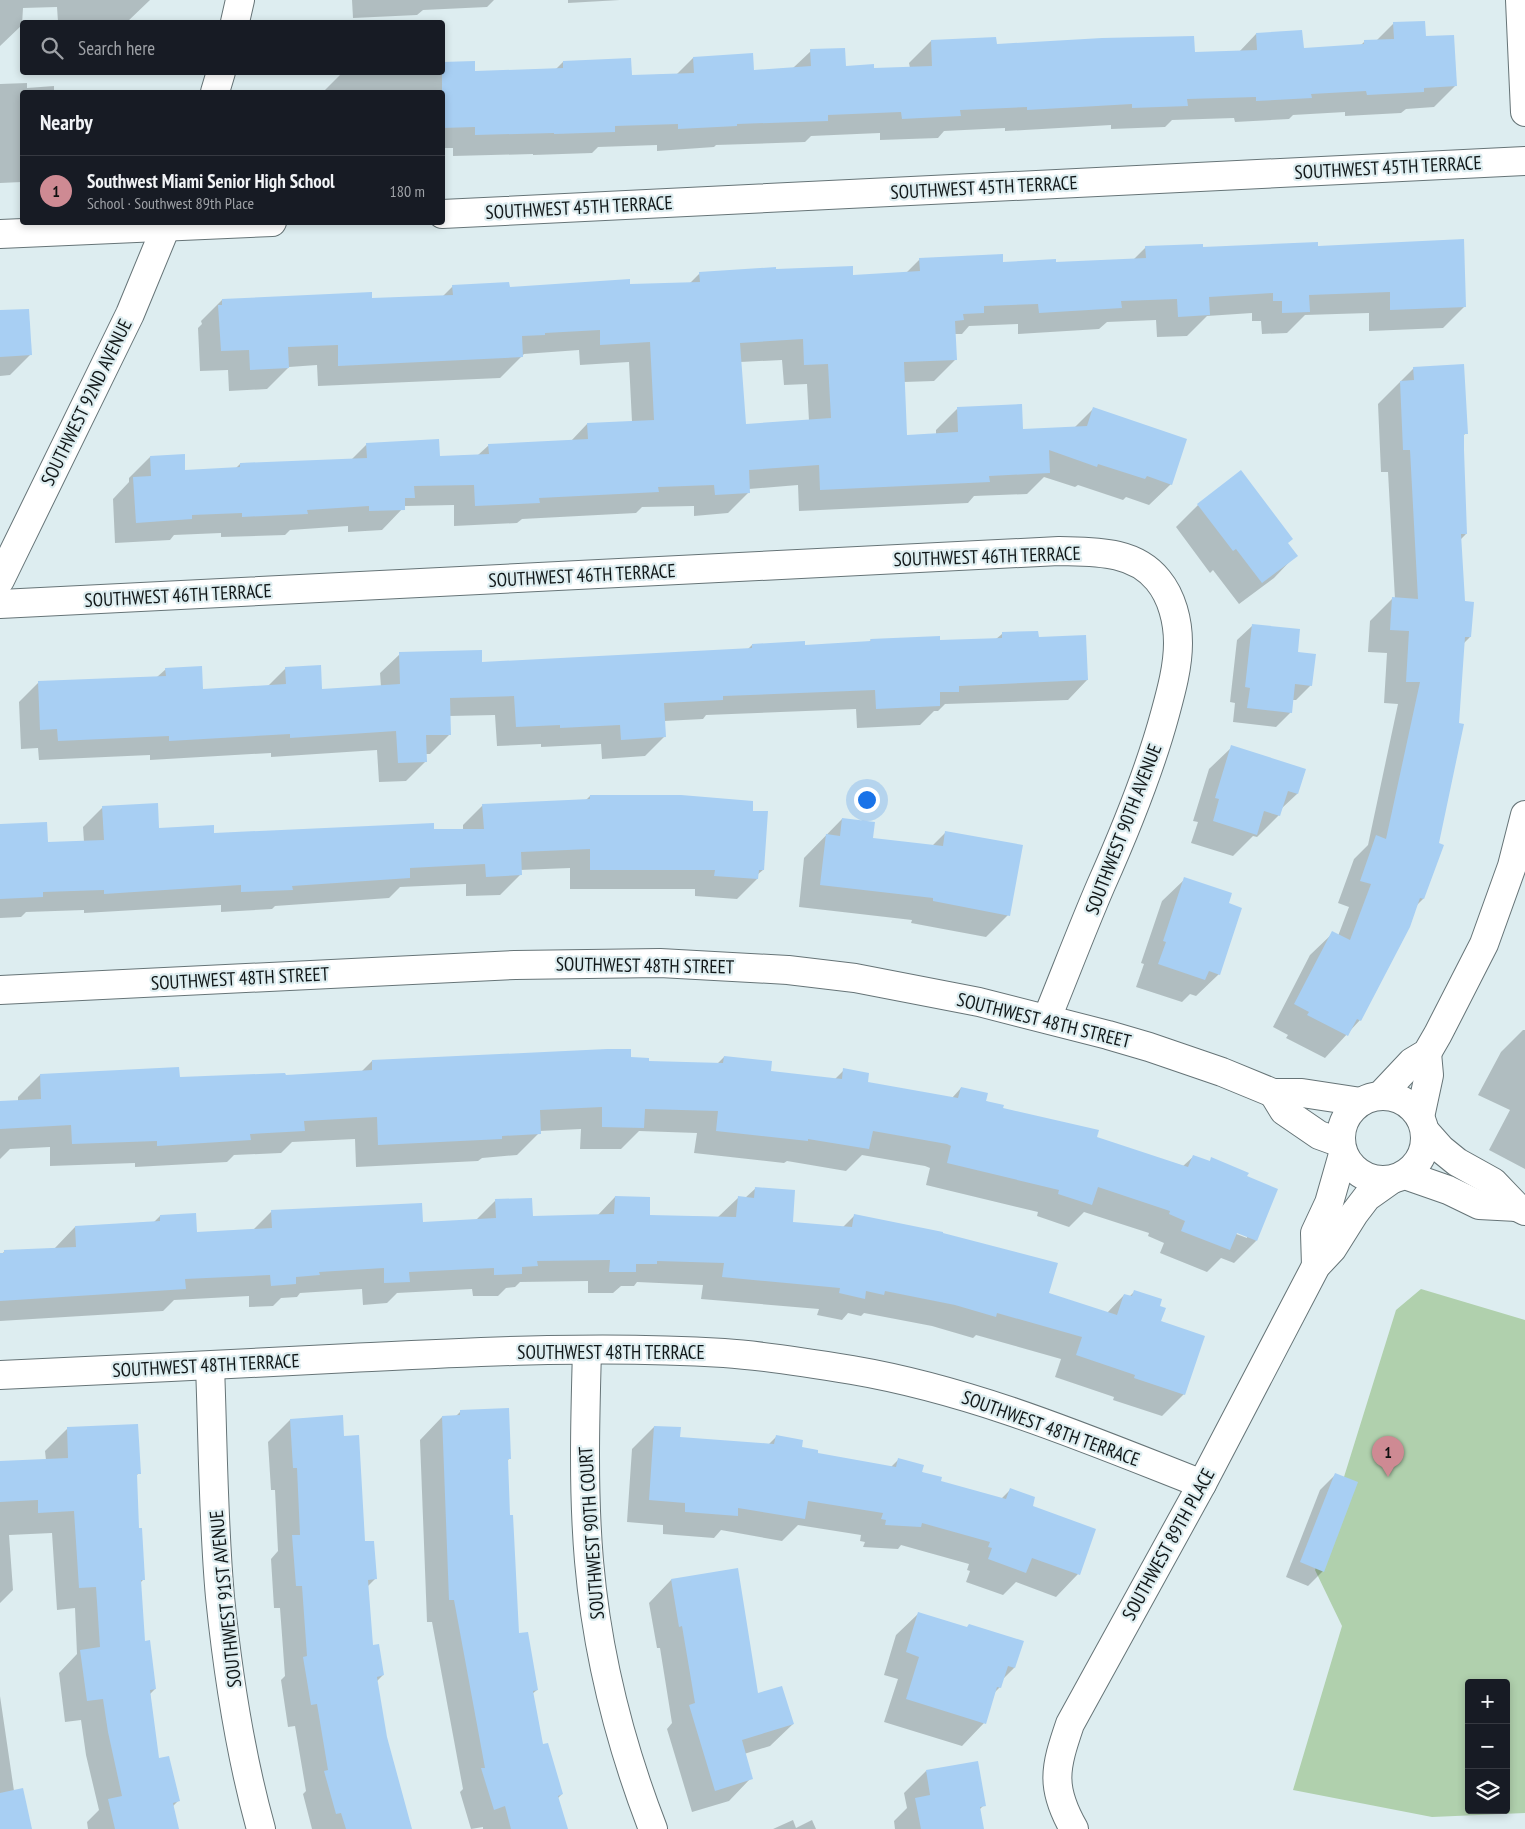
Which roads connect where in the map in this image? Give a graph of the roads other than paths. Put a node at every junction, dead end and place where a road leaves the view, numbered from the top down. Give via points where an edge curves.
1 (240, 0) edge
2 (1520, 0) edge
3 (235, 20) edge
4 (220, 75) edge
5 (216, 90) edge
6 (1525, 112) edge
7 (1525, 161) edge
8 (445, 214) edge
9 (167, 225) edge
10 (0, 234) edge
11 (1157, 578) joint
12 (0, 580) edge
13 (0, 604) edge
14 (1525, 815) edge
15 (0, 990) edge
16 (1047, 1018) junction
17 (1427, 1053) junction
18 (1273, 1092) junction
19 (1371, 1099) junction
20 (1422, 1124) junction
21 (1342, 1148) junction
22 (1398, 1177) junction
23 (1521, 1209) edge
24 (1316, 1266) junction
25 (587, 1350) junction
26 (210, 1366) junction
27 (0, 1375) edge
28 (1202, 1484) junction
29 (261, 1829) edge
30 (653, 1829) edge
31 (1074, 1829) edge

1 - 3 street
2 - 6 street
4 - 5 street
7 - 8 street, SOUTHWEST 45TH TERRACE
9 - 10 street
9 - 12 street, SOUTHWEST 92ND AVENUE via 130,314
11 - 13 street, SOUTHWEST 46TH TERRACE via 1142,565 1120,556 1060,551
11 - 16 street, SOUTHWEST 90TH AVENUE via 1168,594 1176,619 1178,644 1170,694 1141,792
14 - 17 street via 1512,866 1484,944
15 - 16 street, SOUTHWEST 48TH STREET via 425,968 660,963 788,970 855,978
16 - 18 street, SOUTHWEST 48TH STREET via 1149,1047
17 - 19 street via 1412,1062
17 - 20 street via 1429,1075
18 - 19 street, SOUTHWEST 48TH STREET
18 - 21 street, SOUTHWEST 48TH STREET via 1284,1111
19 - 20 street, SOUTHWEST 48TH STREET via 1396,1098 1409,1106
19 - 21 street via 1350,1112 1343,1125
20 - 22 street via 1425,1144 1422,1156 1415,1167
20 - 23 street, SOUTHWEST 48TH STREET via 1441,1149 1492,1182
21 - 22 street, SOUTHWEST 48TH STREET via 1354,1170 1372,1180
21 - 24 street, SOUTHWEST 89TH PLACE via 1329,1203 1315,1233
22 - 23 street, SOUTHWEST 48TH STREET via 1448,1190 1479,1205
22 - 24 street, SOUTHWEST 89TH PLACE via 1367,1197 1332,1249
24 - 28 street, SOUTHWEST 89TH PLACE
25 - 26 street, SOUTHWEST 48TH TERRACE
25 - 28 street, SOUTHWEST 48TH TERRACE via 728,1353 856,1370 966,1396 1029,1416
25 - 30 street, SOUTHWEST 90TH COURT via 585,1508 595,1618 614,1708
26 - 27 street, SOUTHWEST 48TH TERRACE
26 - 29 street, SOUTHWEST 91ST AVENUE via 220,1597 239,1728
28 - 31 street, SOUTHWEST 89TH PLACE via 1070,1724 1056,1779 1059,1799

